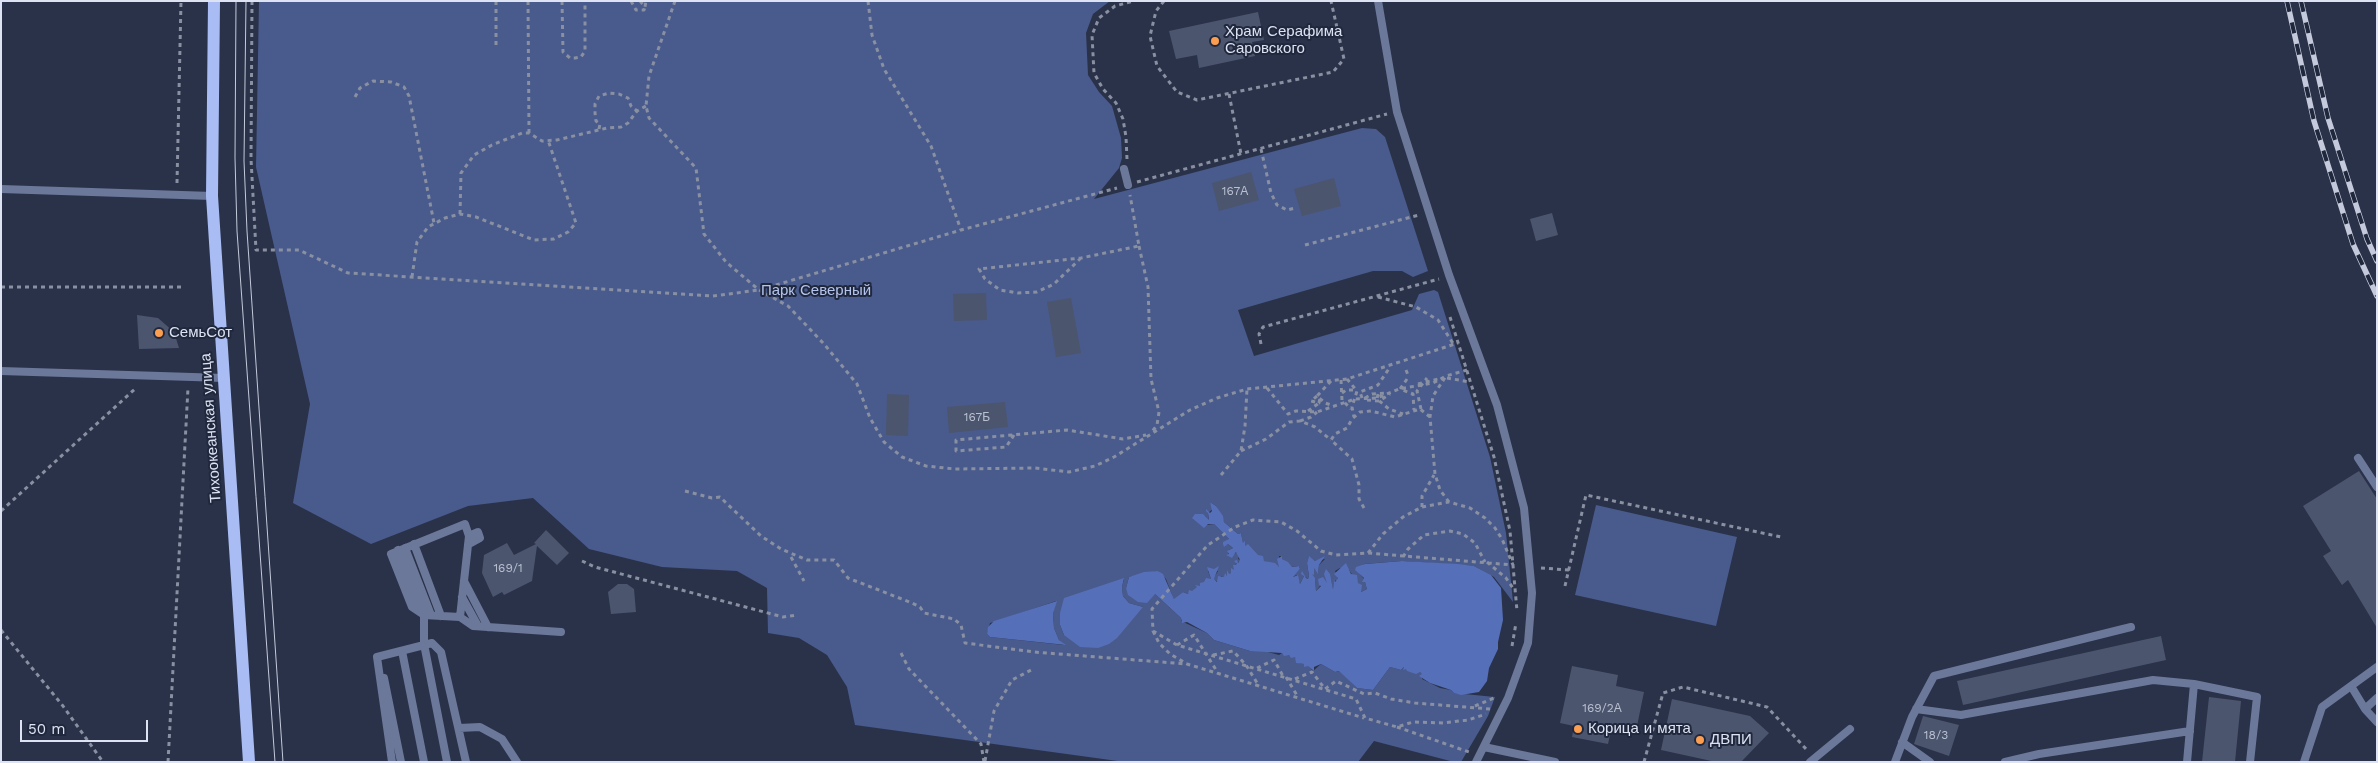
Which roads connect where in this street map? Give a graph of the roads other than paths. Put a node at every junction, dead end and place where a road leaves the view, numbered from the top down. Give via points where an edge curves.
1 (214, 1) edge
2 (1378, 1) edge
3 (1124, 169) road end
4 (1128, 185) road end
5 (1, 189) edge
6 (212, 196) junction
7 (1, 371) edge
8 (224, 378) junction
9 (2358, 458) dead end
10 (2377, 487) edge
11 (414, 544) junction
12 (402, 549) junction
13 (464, 580) junction
14 (462, 598) junction
15 (426, 614) junction
16 (441, 616) junction
17 (462, 617) junction
18 (478, 626) junction
19 (488, 627) junction
20 (2131, 627) dead end
21 (561, 632) dead end
22 (424, 644) junction
23 (402, 651) junction
24 (380, 656) junction
25 (2377, 667) edge
26 (2194, 684) junction
27 (2351, 686) junction
28 (2377, 698) edge
29 (1916, 709) junction
30 (2365, 709) junction
31 (2377, 722) edge
32 (459, 728) junction
33 (1850, 729) dead end
34 (2190, 730) junction
35 (1902, 742) junction
36 (1484, 747) junction
37 (1812, 760) edge
38 (248, 762) edge
39 (392, 762) edge
40 (401, 762) edge
41 (424, 762) edge
42 (448, 762) edge
43 (466, 762) edge
44 (517, 762) edge
45 (1476, 762) edge
46 (1555, 762) edge
47 (1895, 762) edge
48 (1930, 762) edge
49 (2005, 762) edge
50 (2187, 762) edge
51 (2250, 762) edge
52 (2304, 762) edge

1 - 6 main road, Тихоокеанская улица
2 - 36 lane via 1398,112 1449,275 1497,405 1524,508 1532,593 1528,643 1508,698
3 - 4 lane
5 - 6 lane
6 - 8 main road, Тихоокеанская улица
7 - 8 lane
8 - 38 main road, Тихоокеанская улица
9 - 10 lane
11 - 12 lane
11 - 13 lane via 465,524 469,540
11 - 16 lane
12 - 15 lane
12 - 15 lane via 391,555 412,607
13 - 14 lane
13 - 19 lane
14 - 17 lane
14 - 18 lane
15 - 16 lane
15 - 22 lane
16 - 17 lane
17 - 18 lane
18 - 19 lane
19 - 21 lane
20 - 29 lane via 1934,676
22 - 23 lane
22 - 32 lane via 432,643 441,652
22 - 42 lane
23 - 24 lane
23 - 41 lane
24 - 39 lane via 376,657
24 - 40 lane
25 - 27 lane
26 - 29 lane via 2153,680 1961,716
26 - 34 lane
26 - 51 lane via 2257,697
27 - 30 lane
27 - 52 lane via 2322,707
28 - 30 lane
29 - 35 lane
30 - 31 lane
32 - 43 lane
32 - 44 lane via 480,727 502,739
33 - 37 lane
34 - 49 lane
34 - 50 lane
35 - 47 lane
35 - 48 lane
36 - 45 lane
36 - 46 lane

